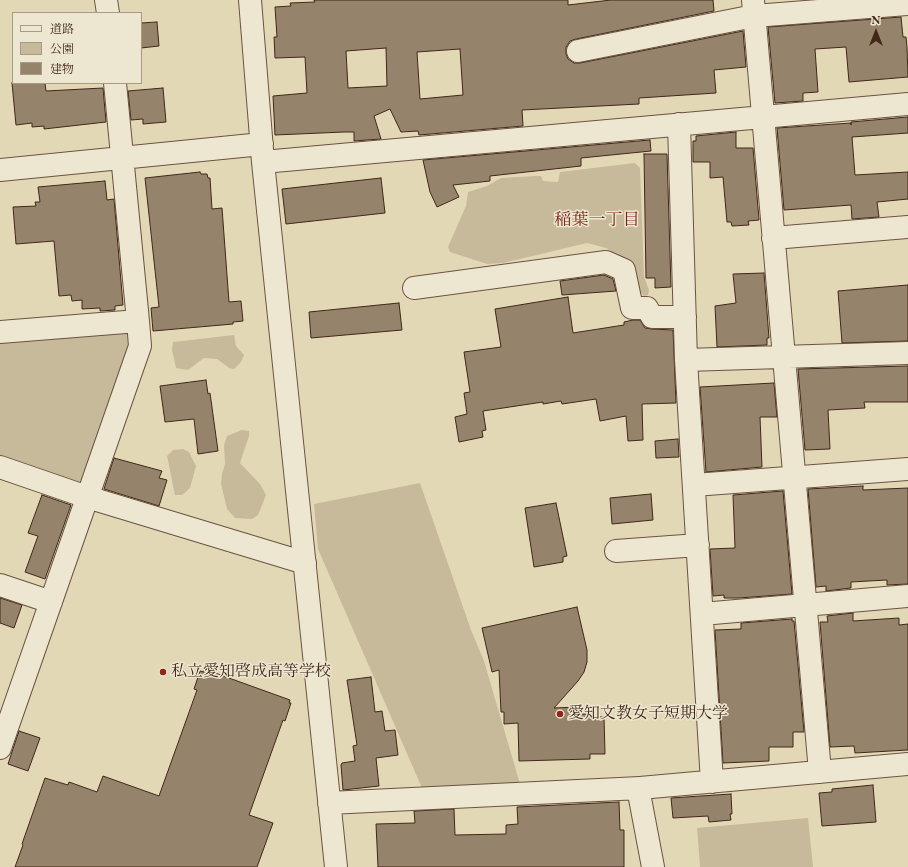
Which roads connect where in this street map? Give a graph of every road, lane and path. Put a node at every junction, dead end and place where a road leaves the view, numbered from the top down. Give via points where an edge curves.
1 (106, 0) edge
2 (253, 1) edge
3 (908, 4) edge
4 (753, 8) edge
5 (108, 12) edge
6 (578, 51) dead end
7 (115, 84) edge
8 (908, 104) edge
9 (762, 118) junction
10 (678, 124) junction
11 (263, 153) junction
12 (122, 158) junction
13 (0, 170) edge
14 (908, 227) edge
15 (773, 238) junction
16 (414, 288) dead end
17 (685, 317) junction
18 (138, 321) junction
19 (0, 332) edge
20 (908, 353) edge
21 (783, 357) junction
22 (686, 360) junction
23 (0, 467) edge
24 (908, 469) edge
25 (794, 478) junction
26 (694, 485) junction
27 (87, 497) junction
28 (698, 545) junction
29 (616, 551) dead end
30 (305, 564) junction
31 (0, 585) edge
32 (908, 596) edge
33 (51, 602) junction
34 (805, 605) junction
35 (702, 614) junction
36 (8, 704) edge
37 (0, 748) edge
38 (908, 764) edge
39 (820, 772) junction
40 (712, 782) junction
41 (638, 788) junction
42 (329, 803) junction
43 (336, 867) edge
44 (653, 867) edge

1 - 5 street
2 - 11 street
3 - 4 street
4 - 6 street
4 - 9 street
7 - 12 street
8 - 9 street
9 - 10 street
9 - 15 street
10 - 11 street
10 - 17 street
11 - 12 street
11 - 30 street
12 - 13 street
12 - 18 street
14 - 15 street
15 - 21 street
16 - 17 street via 606,262 624,270 632,308 647,308 652,317
17 - 22 street
18 - 19 street
18 - 27 street via 140,346
20 - 21 street
21 - 22 street
21 - 25 street
22 - 26 street
23 - 27 street
24 - 25 street
25 - 26 street
25 - 34 street
26 - 28 street
27 - 30 street
27 - 33 street
28 - 29 street
28 - 35 street
30 - 42 street
31 - 33 street
32 - 34 street
33 - 36 street
34 - 35 street
34 - 39 street
35 - 40 street
36 - 37 street
38 - 39 street
39 - 40 street
40 - 41 street
41 - 42 street
41 - 44 street
42 - 43 street

